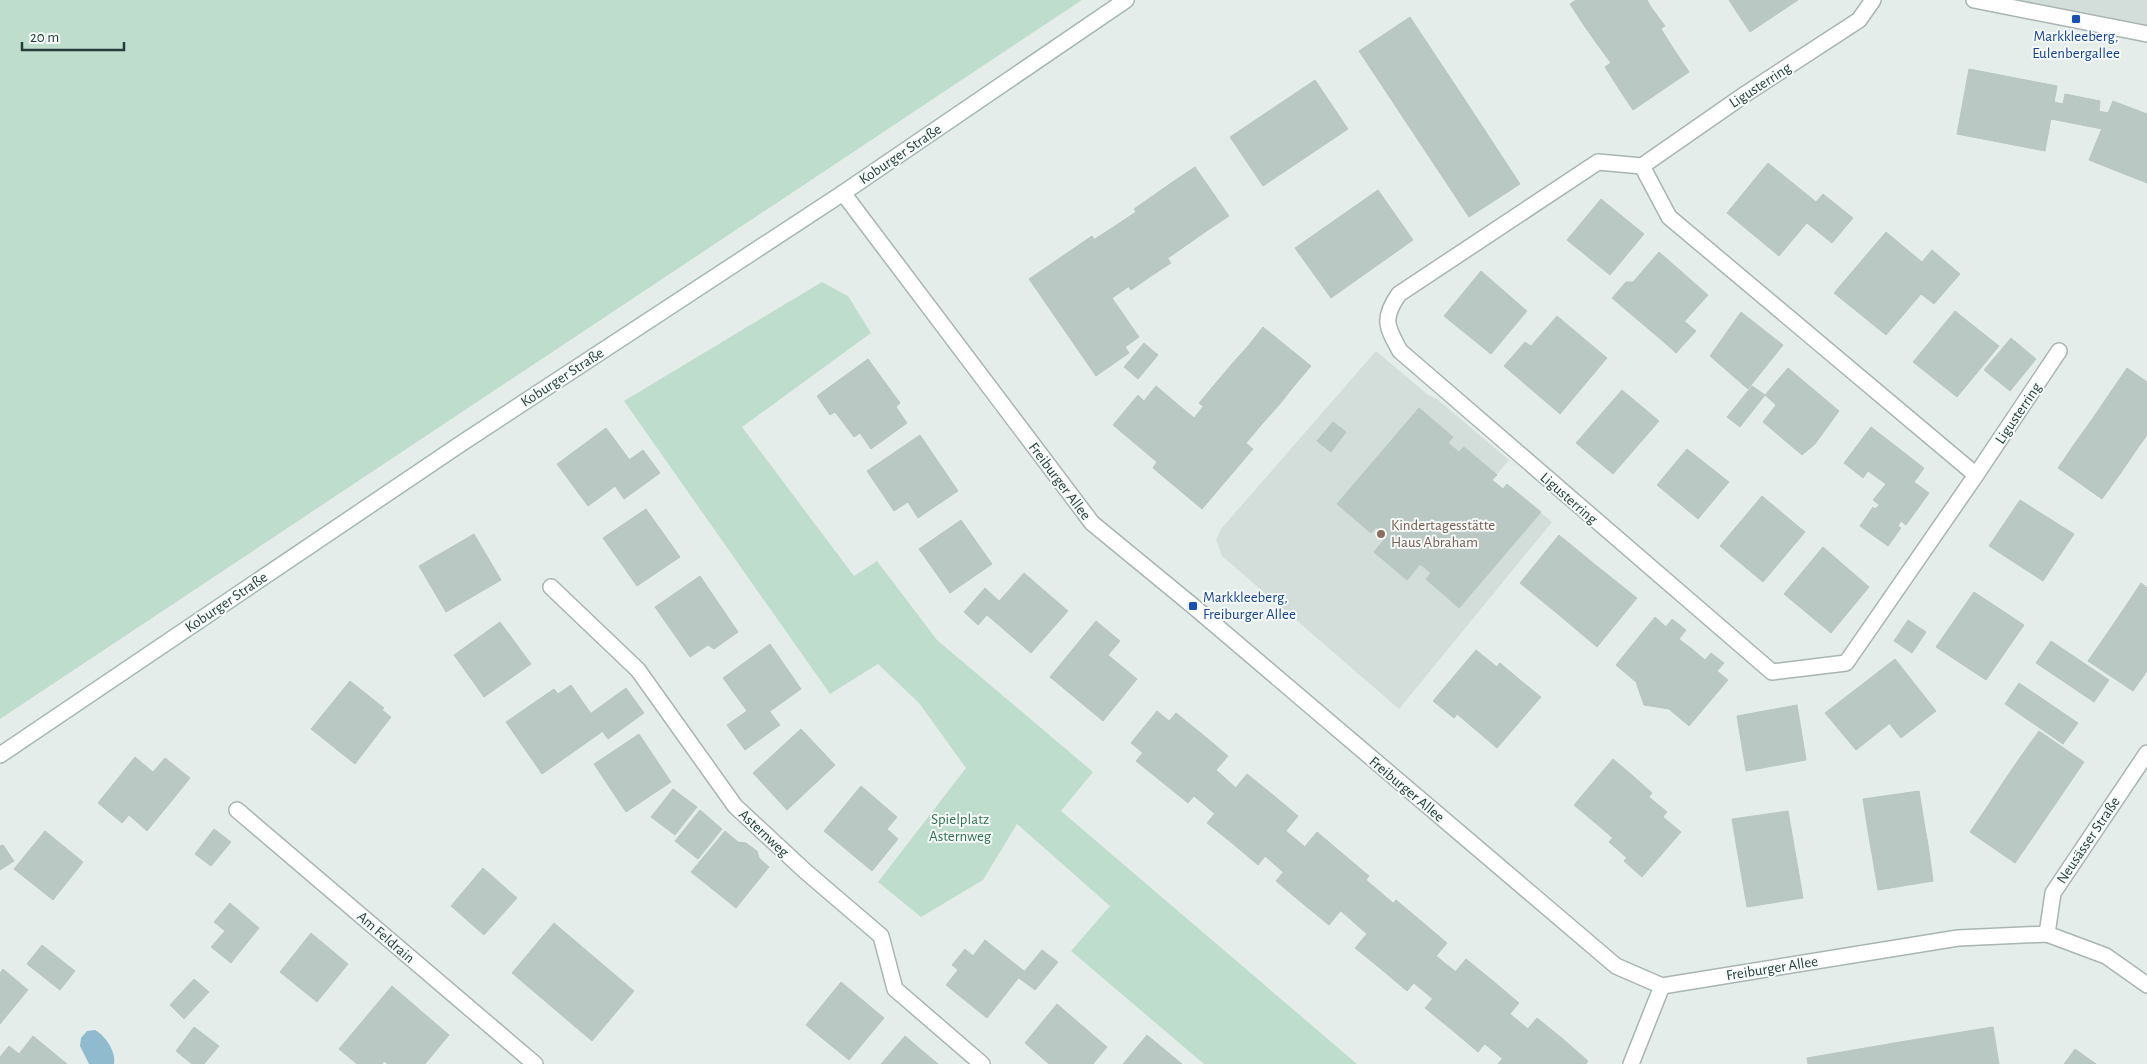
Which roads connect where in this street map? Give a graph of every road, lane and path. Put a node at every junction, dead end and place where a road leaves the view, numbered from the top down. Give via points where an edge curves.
1 (1126, 0) edge
2 (1874, 0) edge
3 (1974, 0) edge
4 (2147, 34) edge
5 (1642, 166) junction
6 (843, 193) junction
7 (2059, 351) dead end
8 (1976, 475) junction
9 (551, 587) dead end
10 (2147, 753) edge
11 (0, 756) edge
12 (238, 810) dead end
13 (2047, 934) junction
14 (2147, 985) edge
15 (1662, 986) junction
16 (535, 1064) edge
17 (982, 1064) edge
18 (1631, 1064) edge

1 - 6 street, Koburger Straße
2 - 5 street, Ligusterring via 1859,20 1747,92
3 - 4 street
5 - 8 street via 1669,217
5 - 8 street, Ligusterring via 1598,162 1400,294 1388,310 1389,333 1400,350 1772,672 1846,663
6 - 11 street, Koburger Straße via 454,448
6 - 15 street, Freiburger Allee via 1092,523 1616,966
7 - 8 street, Ligusterring
9 - 17 street, Asternweg via 638,670 734,806 880,936 895,989
10 - 13 street, Neusässer Straße via 2053,892
12 - 16 street, Am Feldrain
13 - 14 street, Freiburger Allee via 2106,956
13 - 15 street, Freiburger Allee via 1958,938
15 - 18 street

